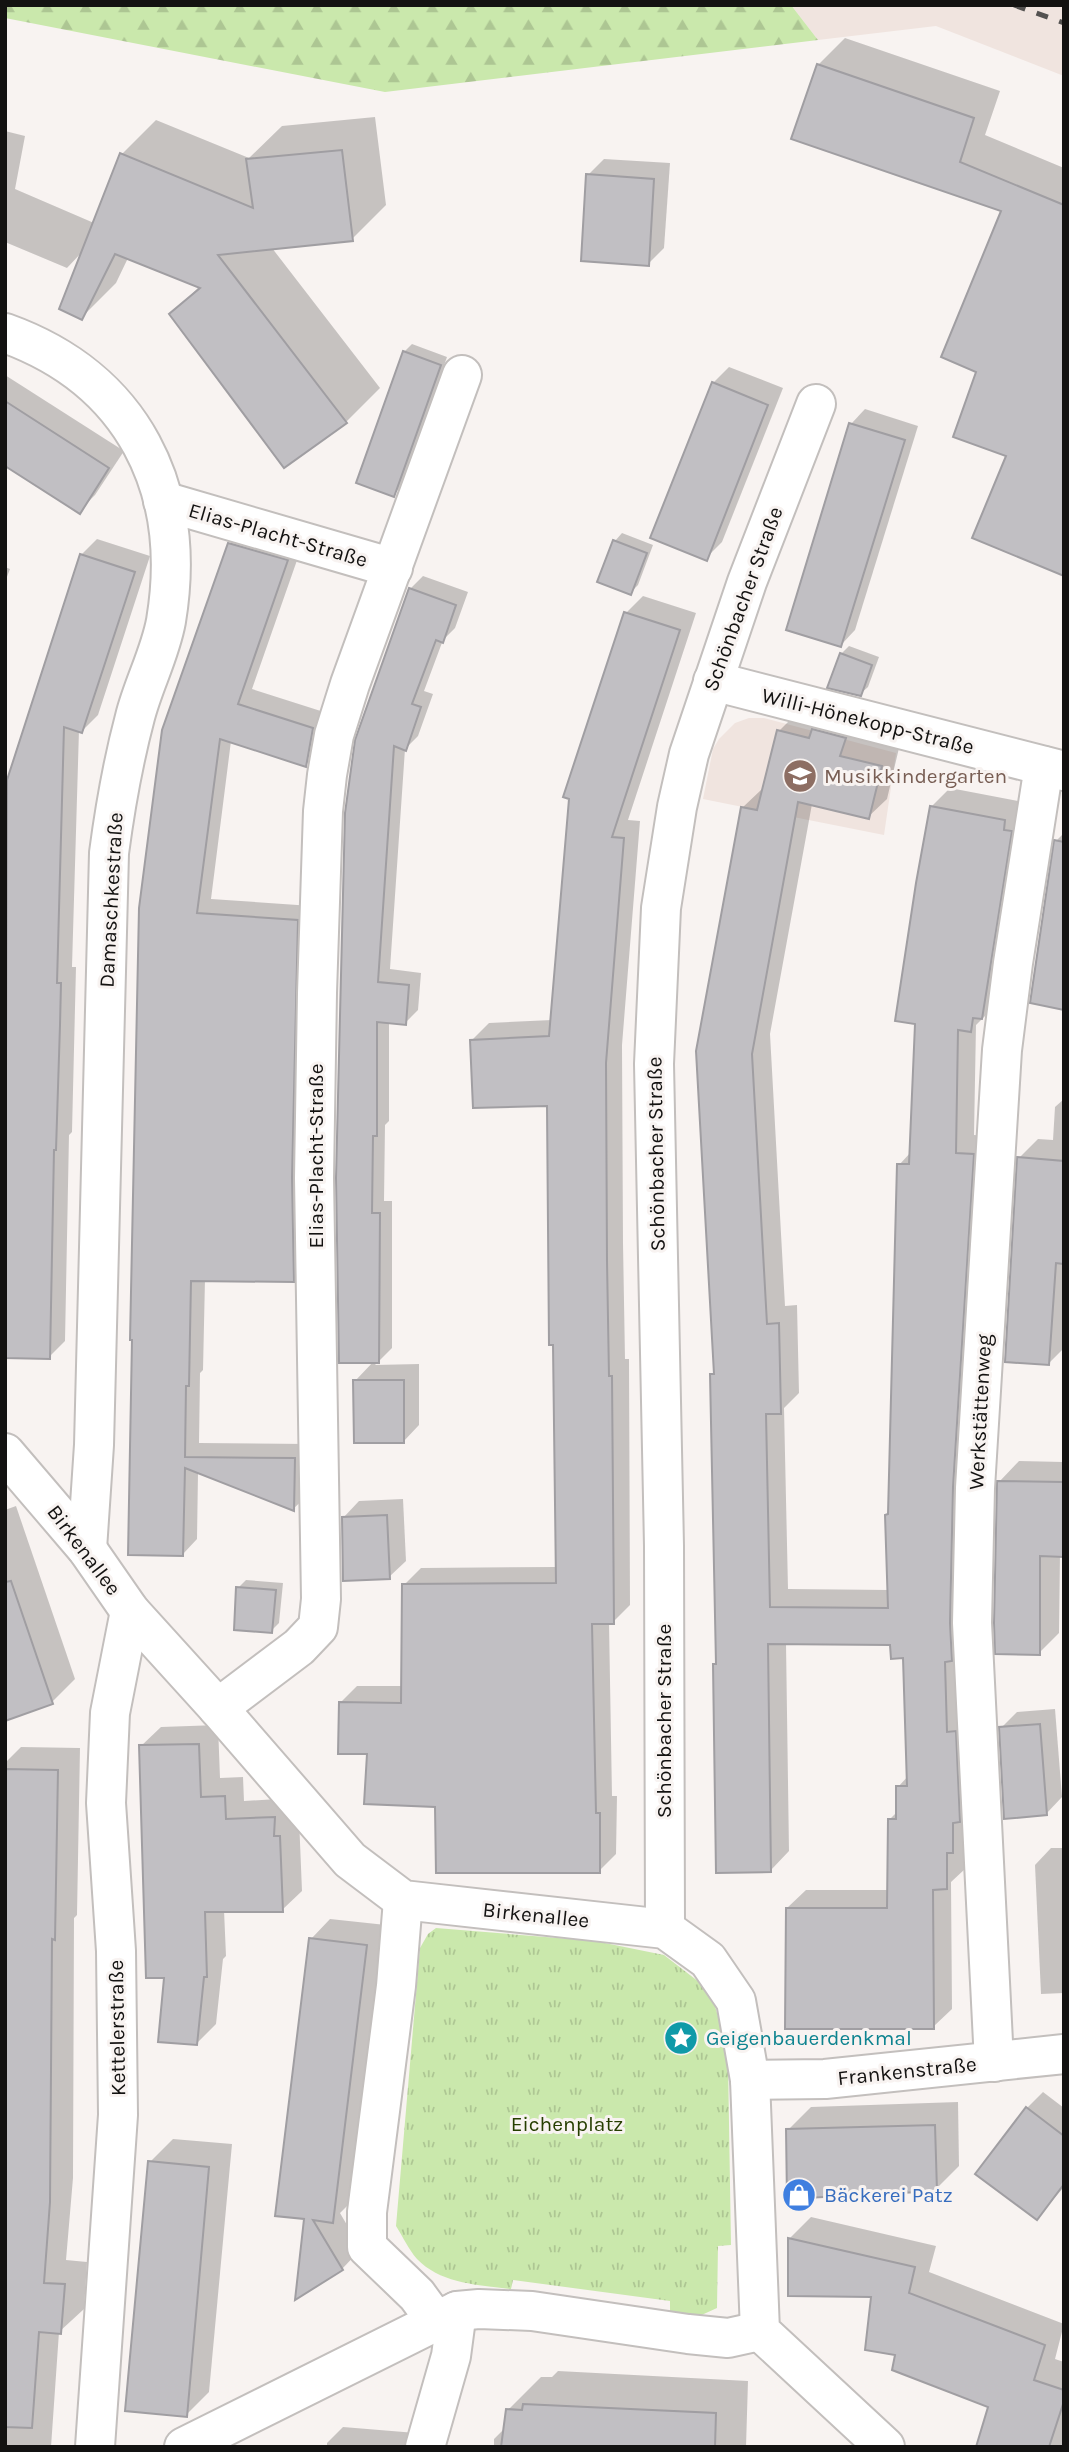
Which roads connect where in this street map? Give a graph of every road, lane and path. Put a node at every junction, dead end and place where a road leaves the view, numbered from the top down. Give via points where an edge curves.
1 (5, 333) edge
2 (462, 375) dead end
3 (816, 404) dead end
4 (163, 501) junction
5 (393, 568) junction
6 (713, 681) junction
7 (1054, 769) edge
8 (5, 1453) edge
9 (87, 1549) junction
10 (130, 1611) junction
11 (218, 1708) junction
12 (403, 1900) junction
13 (665, 1929) junction
14 (1064, 2054) edge
15 (994, 2062) junction
16 (750, 2080) junction
17 (447, 2316) junction
18 (760, 2331) junction
19 (95, 2447) edge
20 (184, 2447) edge
21 (425, 2447) edge
22 (885, 2447) edge

1 - 4 street, Damaschkestraße via 71,365 104,392 141,442 156,472
2 - 5 street, Elias-Placht-Straße
3 - 6 street, Schönbacher Straße
4 - 5 street, Elias-Placht-Straße
4 - 9 street, Damaschkestraße via 169,550 165,624 135,717 110,853
5 - 11 street, Elias-Placht-Straße via 334,736 324,811 314,1178 318,1627 299,1647
6 - 7 street, Willi-Hönekopp-Straße
6 - 13 street, Schönbacher Straße via 677,807 661,908 657,982 654,1117 663,1518
7 - 15 street, Werkstättenweg via 1013,963 1002,1051 975,1488 972,1623
8 - 9 street, Birkenallee
9 - 10 street, Birkenallee
10 - 11 street, Birkenallee
10 - 19 street, Kettelerstraße via 110,1713 106,1803 116,1951 118,2115
11 - 12 street, Birkenallee via 350,1860
12 - 13 street, Birkenallee
12 - 17 street via 367,2211 367,2247 417,2295
13 - 16 street, Birkenallee via 708,1960 736,2001
14 - 15 street, Frankenstraße
15 - 16 street, Frankenstraße via 825,2080
16 - 18 street, Birkenallee
17 - 18 street via 480,2309 532,2311 728,2338
17 - 20 street
17 - 21 street via 451,2357
18 - 22 street

